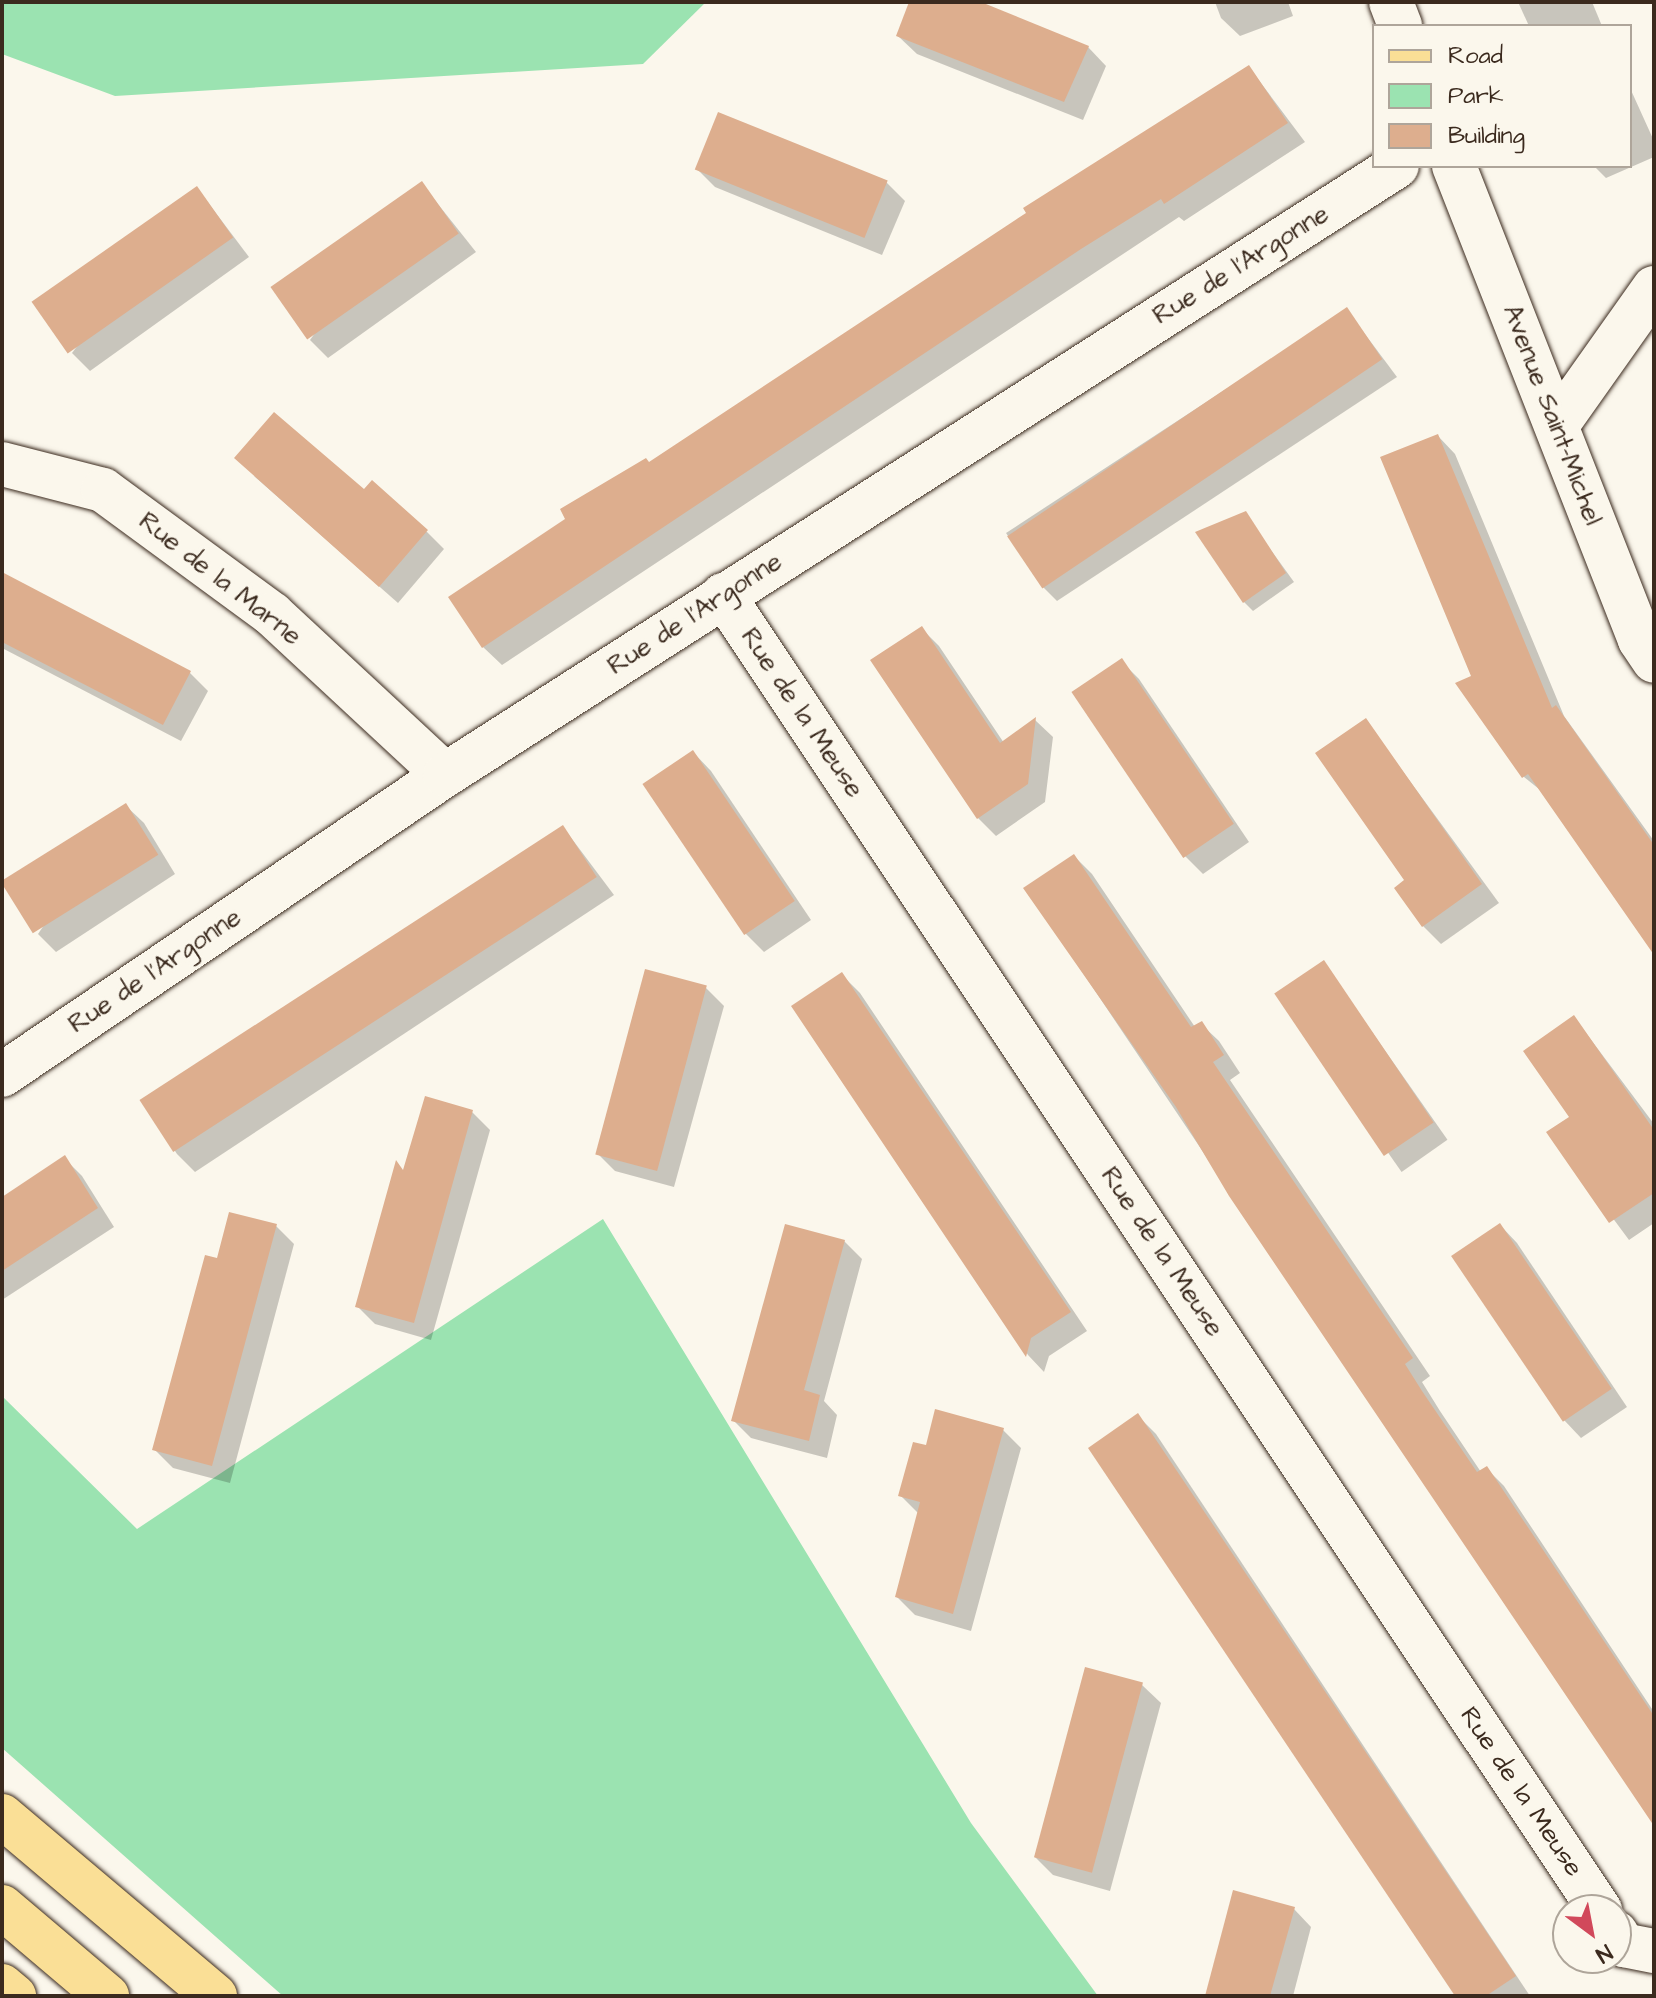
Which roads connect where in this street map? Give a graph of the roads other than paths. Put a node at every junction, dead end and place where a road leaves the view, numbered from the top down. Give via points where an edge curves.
1 (1391, 2) edge
2 (1399, 24) edge
3 (1394, 168) edge
4 (1455, 168) edge
5 (1654, 288) edge
6 (1557, 425) junction
7 (2, 464) edge
8 (723, 595) junction
9 (1654, 661) edge
10 (445, 775) junction
11 (2, 1075) edge
12 (2, 1816) edge
13 (1589, 1894) edge
14 (2, 1907) edge
15 (1632, 1947) edge
16 (1654, 1951) edge
17 (2, 1986) edge
18 (14, 1996) edge
19 (107, 1996) edge
20 (215, 1996) edge

1 - 2 street
3 - 8 street, Rue de l'Argonne
4 - 6 street, Avenue Saint-Michel
5 - 6 street
6 - 9 street, Avenue Saint-Michel via 1640,640
7 - 10 street, Rue de la Marne via 103,490 272,614
8 - 10 street, Rue de l'Argonne
8 - 13 street, Rue de la Meuse
10 - 11 street, Rue de l'Argonne
12 - 20 main road
14 - 19 main road
15 - 16 street
17 - 18 main road

